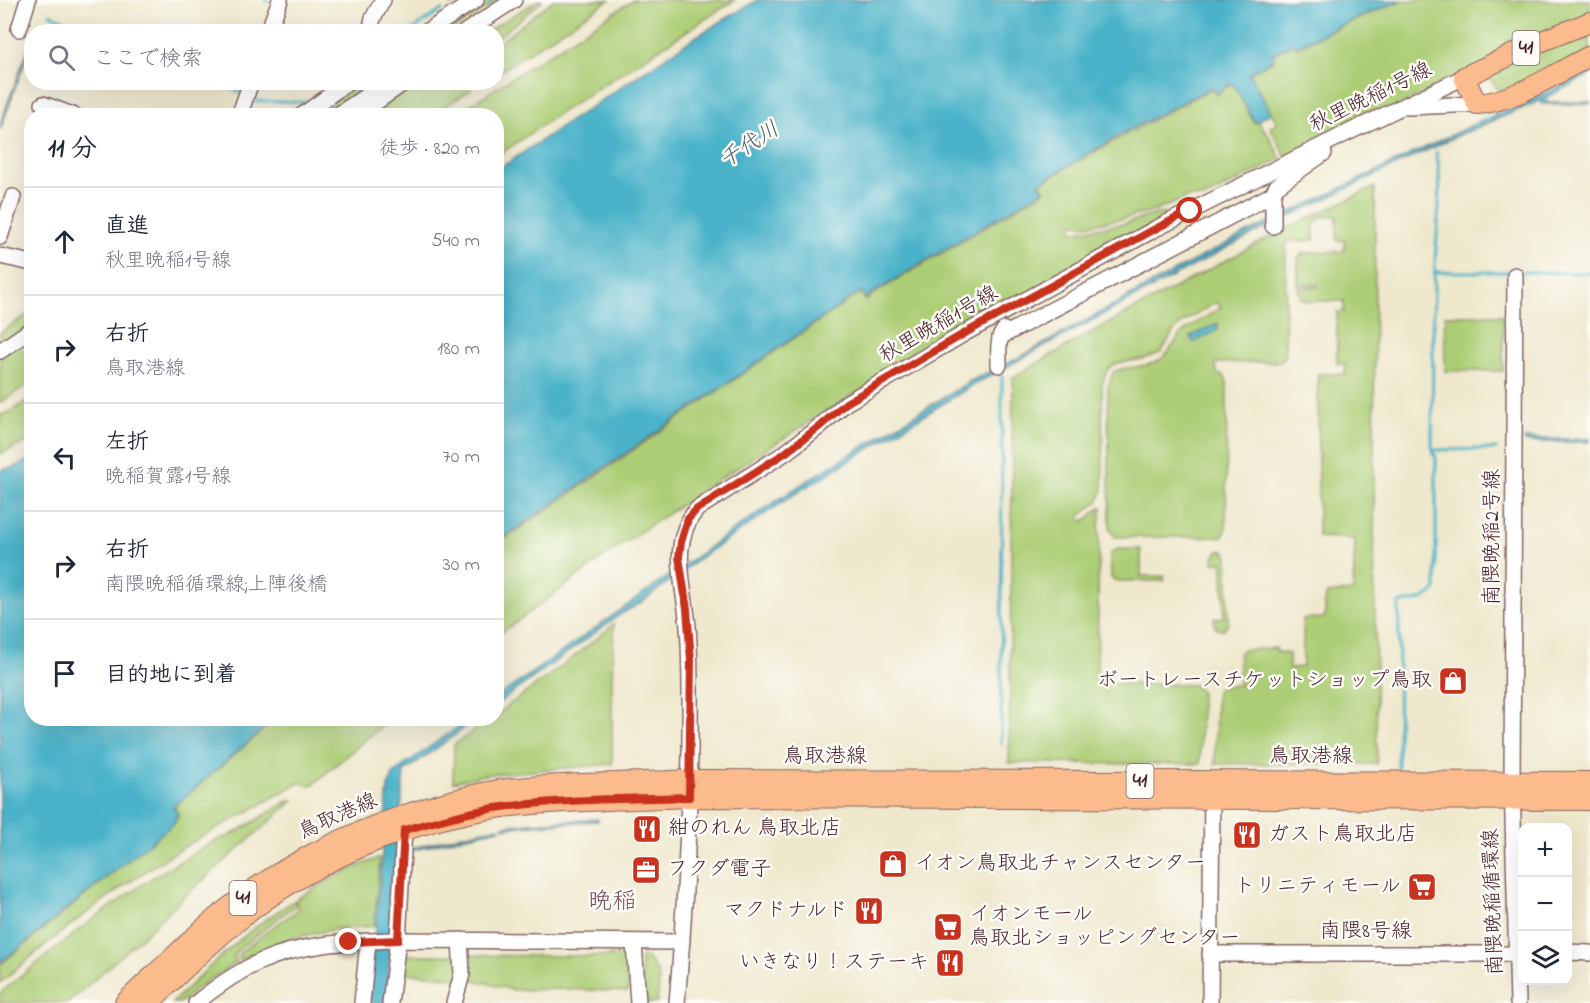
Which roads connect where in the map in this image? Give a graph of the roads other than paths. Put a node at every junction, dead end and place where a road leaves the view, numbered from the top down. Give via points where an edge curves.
1 (28, 0) edge
2 (280, 0) edge
3 (383, 0) edge
4 (476, 0) edge
5 (514, 0) edge
6 (528, 0) edge
7 (1590, 22) edge
8 (271, 24) edge
9 (372, 24) edge
10 (438, 24) edge
11 (477, 24) edge
12 (493, 24) edge
13 (19, 28) dead end
14 (1590, 56) edge
15 (1464, 77) junction
16 (248, 90) edge
17 (337, 90) edge
18 (375, 90) edge
19 (393, 90) edge
20 (44, 104) dead end
21 (1477, 104) junction
22 (1401, 107) junction
23 (54, 108) edge
24 (242, 108) edge
25 (312, 108) edge
26 (348, 108) edge
27 (368, 108) edge
28 (1343, 135) junction
29 (1273, 194) junction
30 (13, 197) dead end
31 (1274, 226) dead end
32 (0, 237) edge
33 (0, 256) edge
34 (24, 260) edge
35 (1515, 275) dead end
36 (1028, 299) junction
37 (24, 334) edge
38 (1000, 337) junction
39 (0, 351) edge
40 (999, 364) dead end
41 (1590, 782) edge
42 (689, 789) junction
43 (1212, 790) junction
44 (1512, 791) junction
45 (1590, 800) edge
46 (403, 825) junction
47 (382, 831) junction
48 (1519, 931) edge
49 (396, 940) junction
50 (460, 940) junction
51 (369, 941) junction
52 (634, 942) junction
53 (682, 942) junction
54 (1572, 952) edge
55 (1590, 952) edge
56 (1210, 954) junction
57 (1518, 954) edge
58 (1519, 985) edge
59 (125, 1003) edge
60 (149, 1003) edge
61 (196, 1003) edge
62 (362, 1003) edge
63 (390, 1003) edge
64 (454, 1003) edge
65 (638, 1003) edge
66 (677, 1003) edge
67 (1210, 1003) edge
68 (1518, 1003) edge

1 - 13 street
2 - 8 street
3 - 9 street
4 - 10 street
5 - 11 street
6 - 12 street
7 - 15 main road, 41
14 - 21 main road, 41 via 1514,95
15 - 21 main road
15 - 22 street, 秋里晩稲1号線
16 - 24 street
17 - 25 street
18 - 26 street
19 - 27 street
20 - 23 street
21 - 22 street
22 - 28 street, 秋里晩稲1号線
28 - 29 street via 1277,186
28 - 36 street, 秋里晩稲1号線 via 1155,229
29 - 31 street
29 - 38 street
30 - 32 street
33 - 34 street
35 - 44 street, 南隈晩稲2号線
36 - 38 street
36 - 42 street, 秋里晩稲1号線 via 846,403 790,450 697,509 688,519 681,542 681,569 691,660
37 - 39 street
38 - 40 street
41 - 44 main road, 鳥取港線 / 41
42 - 43 main road, 鳥取港線 / 41
42 - 46 main road, 鳥取港線 / 41 via 635,783 505,789 464,797
42 - 53 street, 秋里晩稲1号線
43 - 44 main road, 鳥取港線 / 41
43 - 56 street
44 - 45 main road, 鳥取港線 / 41
44 - 48 street, 南隈晩稲循環線
46 - 47 main road, 鳥取港線 / 41
46 - 49 street
47 - 59 main road, 鳥取港線 / 41 via 298,861 260,885 214,920
47 - 60 main road, 鳥取港線 / 41 via 268,898 231,926
49 - 50 street
49 - 51 street
49 - 63 street
50 - 52 street
50 - 64 street via 462,974
51 - 61 street via 303,948 262,961 218,985
51 - 62 street
52 - 53 street
52 - 65 street
53 - 66 street, 秋里晩稲1号線
54 - 55 street
56 - 57 street, 南隈8号線
56 - 67 street
58 - 68 street, 南隈晩稲循環線

